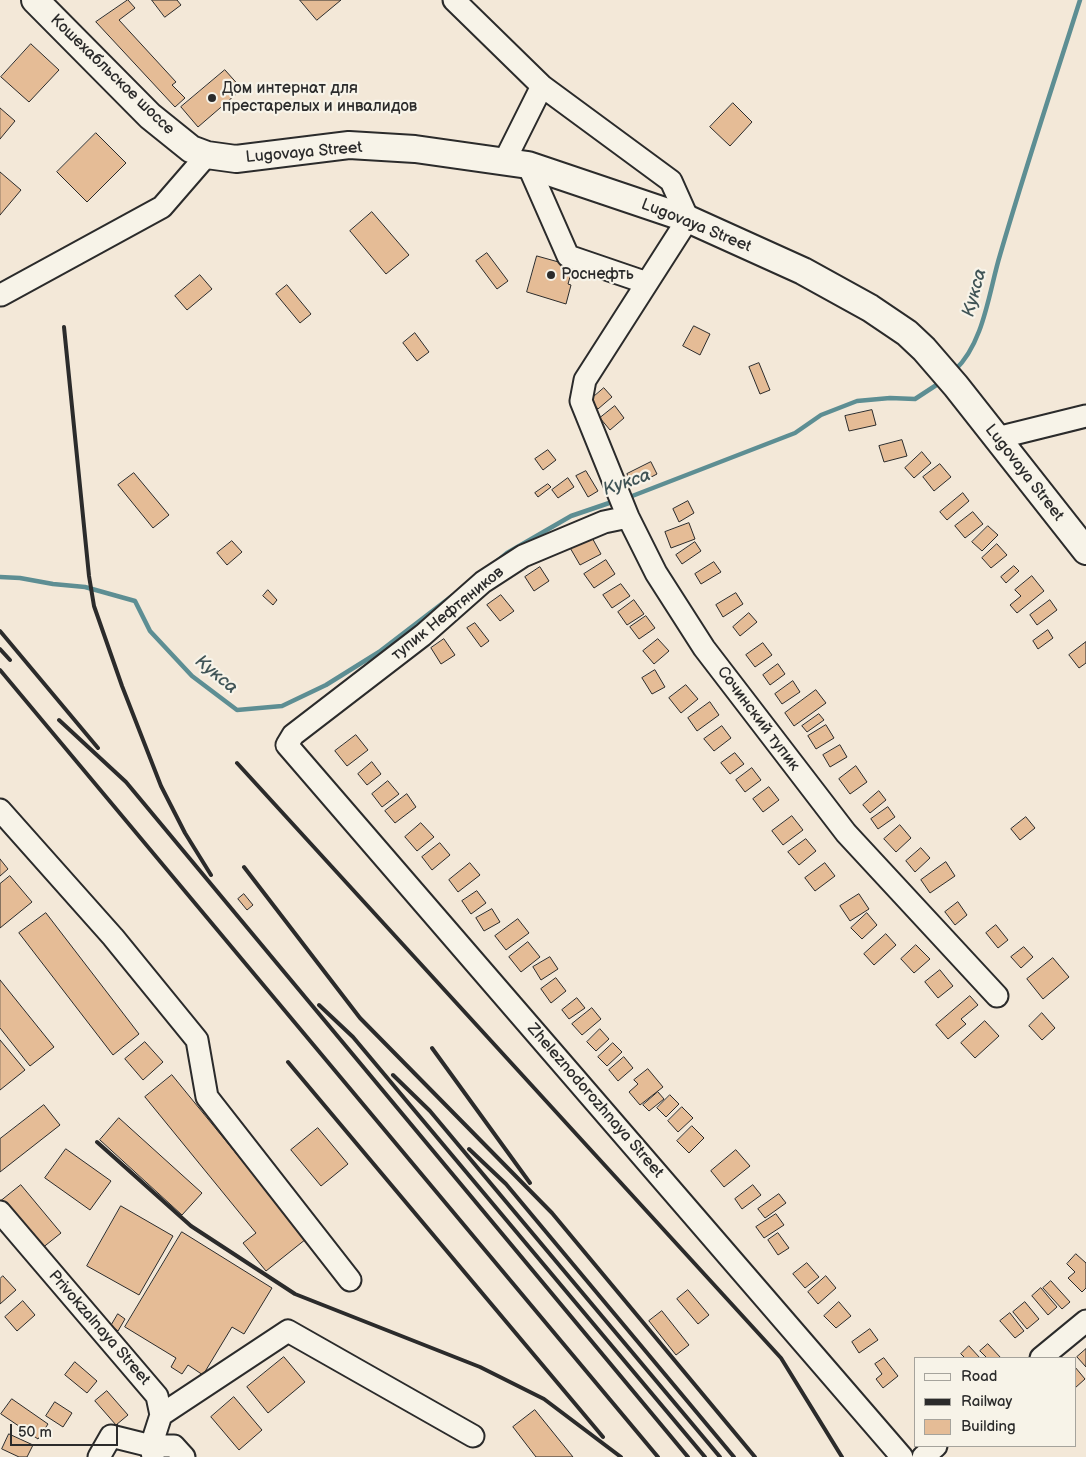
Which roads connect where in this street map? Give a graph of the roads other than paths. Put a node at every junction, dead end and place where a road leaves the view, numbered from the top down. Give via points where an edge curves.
1 (35, 0) edge
2 (454, 0) edge
3 (542, 86) junction
4 (199, 152) junction
5 (516, 163) junction
6 (688, 219) junction
7 (647, 283) junction
8 (1, 295) edge
9 (1086, 416) edge
10 (997, 438) junction
11 (624, 506) junction
12 (1086, 551) edge
13 (287, 745) joint
14 (0, 810) edge
15 (997, 996) dead end
16 (0, 1212) edge
17 (350, 1280) dead end
18 (1086, 1321) edge
19 (1042, 1357) edge
20 (161, 1415) junction
21 (472, 1436) dead end
22 (935, 1447) edge
23 (152, 1451) edge
24 (99, 1457) edge
25 (184, 1457) edge
26 (902, 1457) edge
27 (923, 1457) edge

1 - 4 main road, Кошехабльское шоссе via 150,116
2 - 3 street
3 - 5 street
3 - 6 street via 671,181
4 - 5 main road, Lugovaya Street via 236,159 349,145 414,149
4 - 8 street via 162,207
5 - 6 main road, Lugovaya Street
5 - 7 street via 568,256
6 - 7 street
6 - 10 main road, Lugovaya Street via 803,271 870,308 907,333 956,386
7 - 11 street, Сочинский тупик via 585,380 581,401
9 - 10 street
10 - 12 main road, Lugovaya Street
11 - 13 street, тупик Нефтяников via 604,522 523,556 483,582 423,635 293,735
11 - 15 street, Сочинский тупик via 656,573 704,648 776,743 846,832
13 - 26 street, Zheleznodorozhnaya Street
14 - 17 street via 114,938 196,1040 208,1097
16 - 20 street, Privokzalnaya Street via 157,1396
18 - 19 street
20 - 21 street via 288,1331
20 - 23 street
22 - 27 street
23 - 24 street via 111,1436
23 - 25 street via 174,1446

